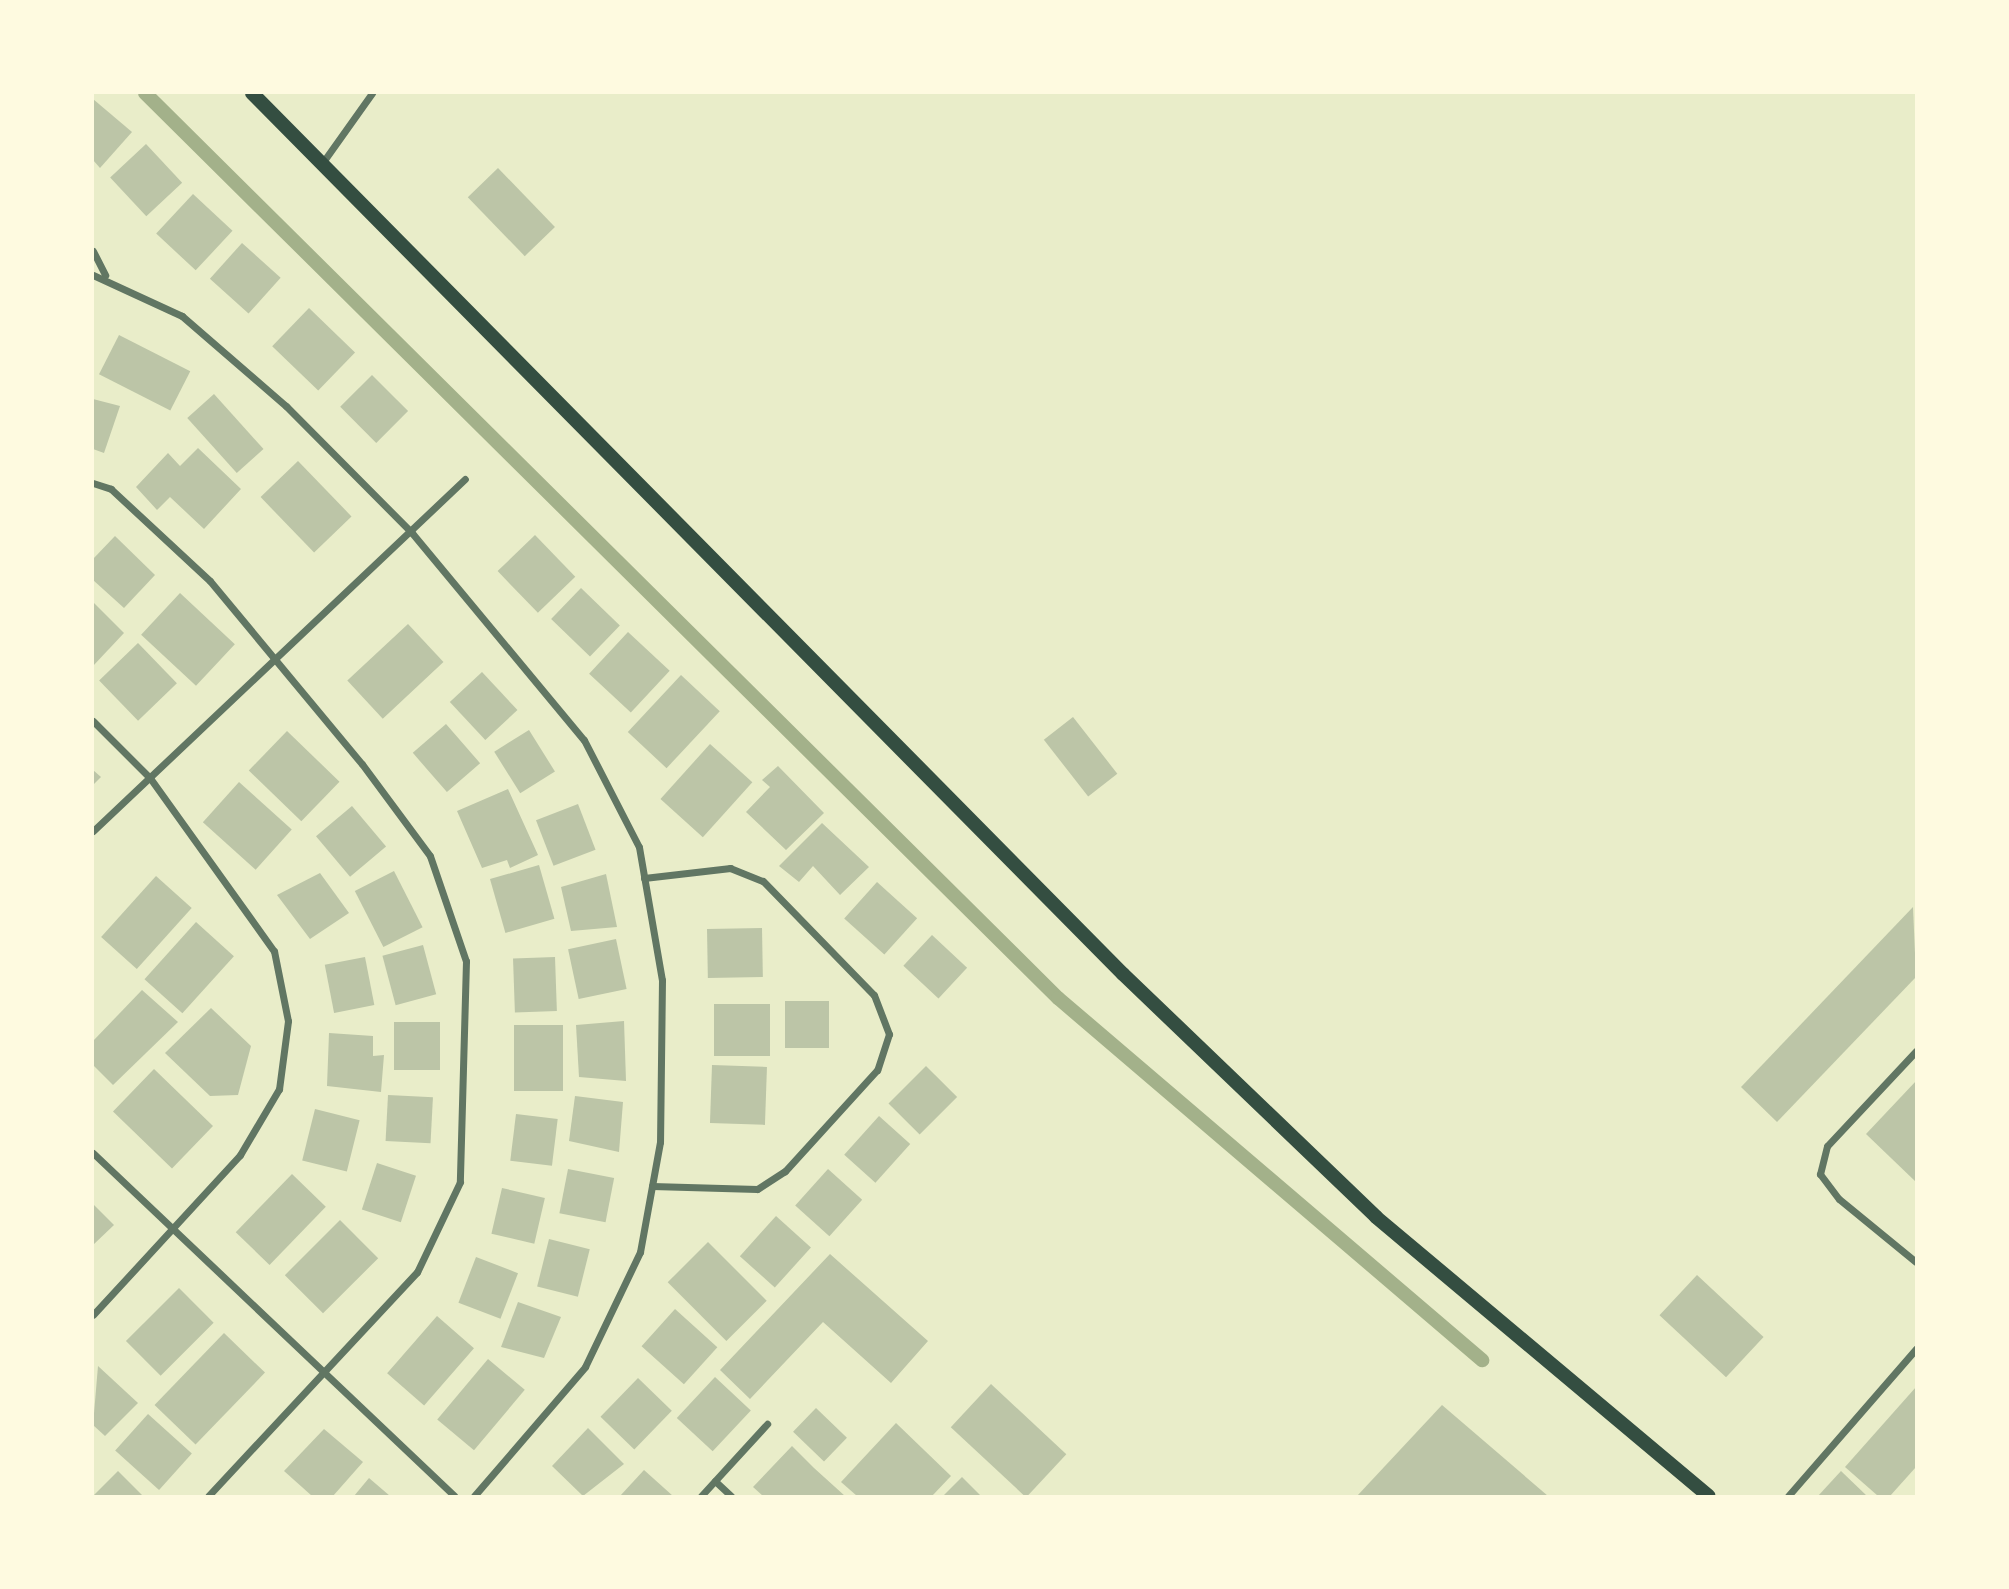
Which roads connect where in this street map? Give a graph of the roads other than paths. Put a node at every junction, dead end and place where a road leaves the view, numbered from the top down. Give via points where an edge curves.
1 (252, 93) edge
2 (372, 93) edge
3 (323, 162) junction
4 (93, 251) edge
5 (93, 275) edge
6 (104, 275) junction
7 (465, 479) dead end
8 (93, 483) edge
9 (412, 533) junction
10 (278, 660) junction
11 (93, 722) edge
12 (150, 778) junction
13 (93, 831) edge
14 (644, 878) junction
15 (1916, 1051) edge
16 (93, 1153) edge
17 (652, 1186) junction
18 (176, 1229) junction
19 (1916, 1262) edge
20 (93, 1315) edge
21 (1916, 1349) edge
22 (326, 1373) junction
23 (768, 1424) dead end
24 (715, 1481) junction
25 (208, 1496) edge
26 (454, 1496) edge
27 (474, 1496) edge
28 (701, 1496) edge
29 (731, 1496) edge
30 (1708, 1496) edge
31 (1788, 1496) edge

1 - 3 main road
2 - 3 street
3 - 30 main road via 1132,984 1377,1217
4 - 6 street
5 - 6 street
6 - 9 street via 182,316 286,406
7 - 9 street
8 - 10 street via 111,489 210,581
9 - 10 street
9 - 14 street via 584,740 639,847
10 - 12 street
10 - 22 street via 430,856 466,961 460,1182 417,1272
11 - 12 street
12 - 13 street
12 - 18 street via 274,951 288,1021 279,1089 240,1155
14 - 17 street via 662,980 660,1142
14 - 17 street via 730,868 763,881 874,995 889,1034 877,1069 785,1171 757,1189
15 - 19 street via 1827,1146 1820,1174 1839,1199
16 - 18 street
17 - 27 street via 640,1252 585,1367
18 - 20 street
18 - 22 street
21 - 31 street
22 - 25 street
22 - 26 street
23 - 24 street
24 - 28 street
24 - 29 street

